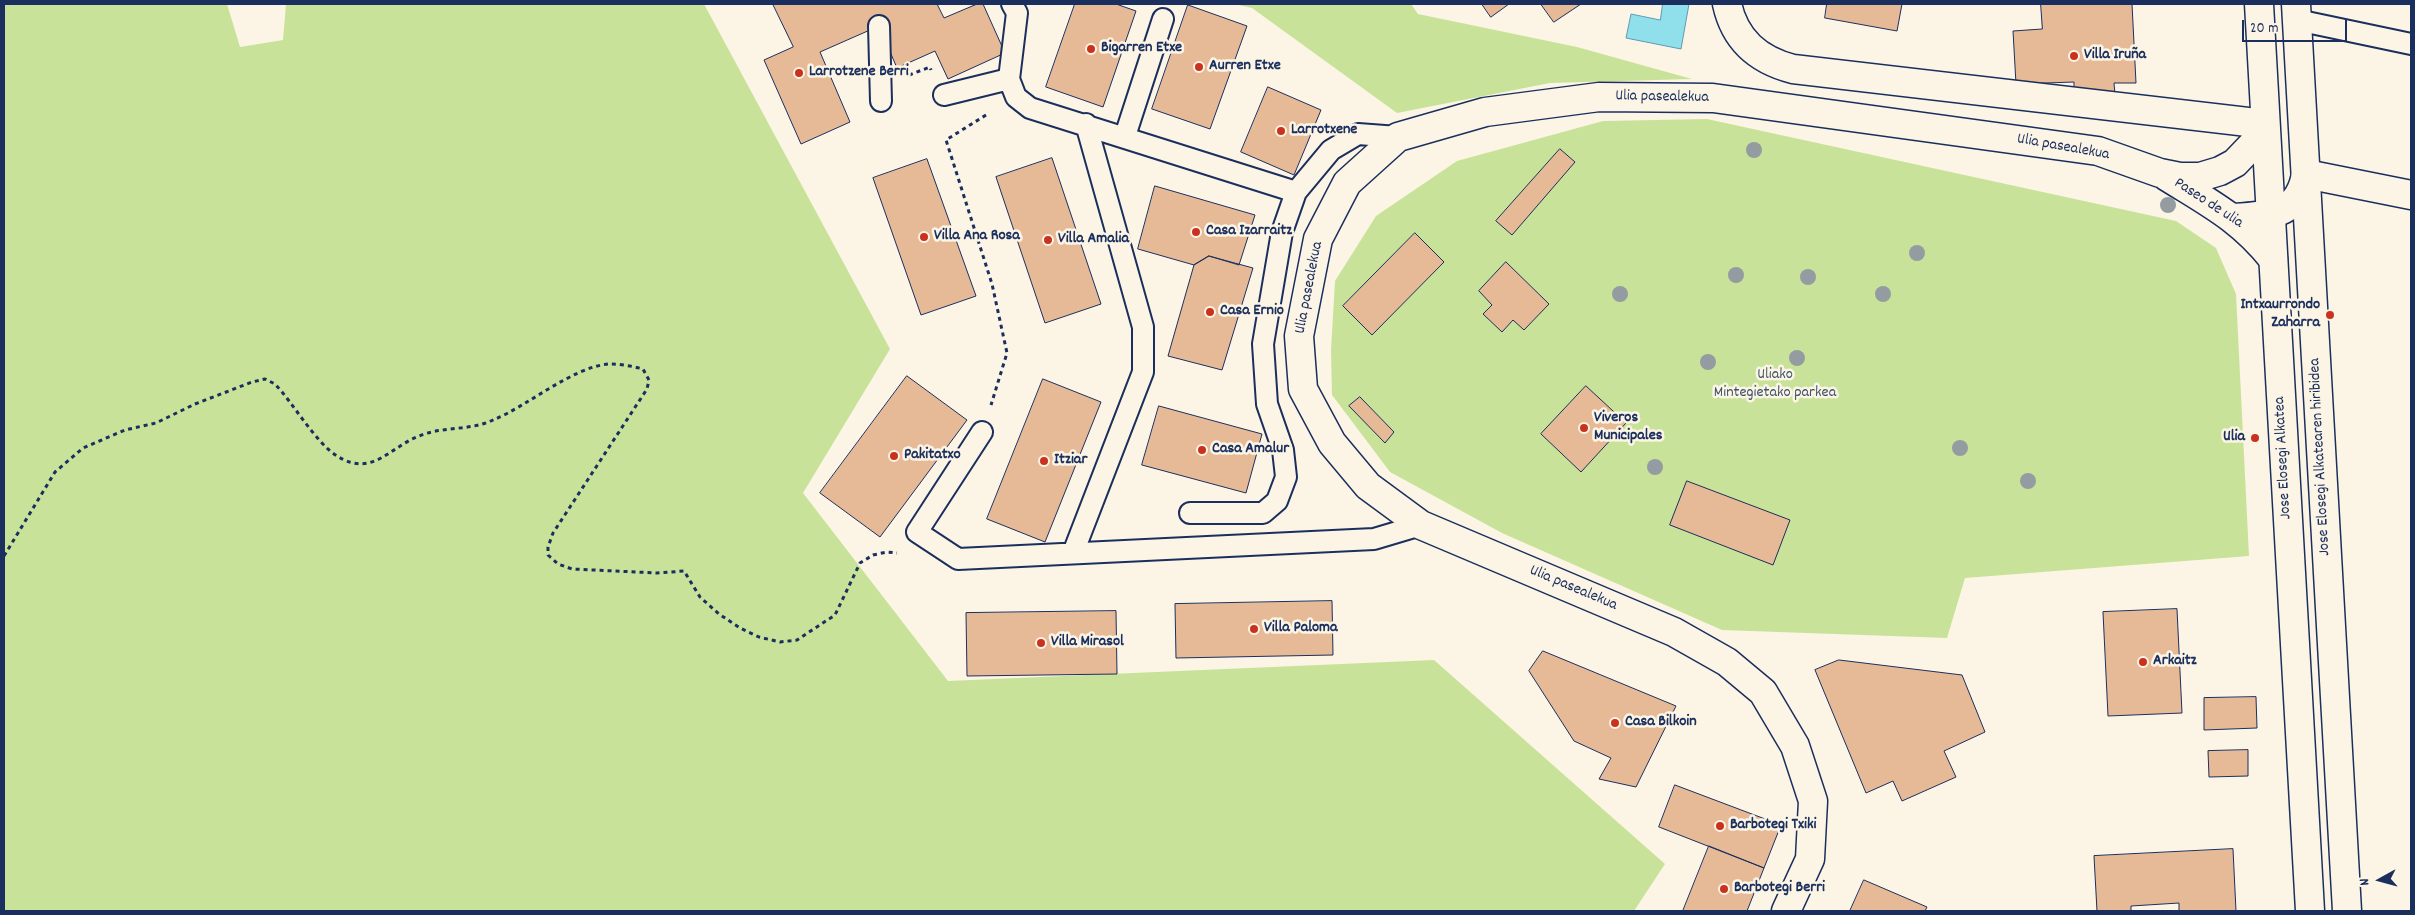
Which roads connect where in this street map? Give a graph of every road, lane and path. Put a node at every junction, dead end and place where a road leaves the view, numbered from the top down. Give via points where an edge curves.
1 (1012, 4) edge
2 (1726, 4) edge
3 (2259, 4) edge
4 (2296, 12) edge
5 (1163, 19) dead end
6 (879, 26) dead end
7 (2411, 44) edge
8 (1013, 88) junction
9 (944, 95) joint
10 (881, 100) joint
11 (1086, 124) junction
12 (2265, 124) junction
13 (1124, 136) junction
14 (1398, 137) junction
15 (2160, 173) junction
16 (2306, 174) junction
17 (1296, 192) junction
18 (2411, 196) edge
19 (2270, 215) junction
20 (2234, 218) junction
21 (2273, 259) junction
22 (982, 432) joint
23 (1190, 513) dead end
24 (1421, 525) junction
25 (1073, 553) junction
26 (904, 554) dead end
27 (4, 556) edge
28 (1786, 911) edge
29 (2310, 911) edge
30 (2347, 911) edge

1 - 8 lane via 1017,13
2 - 12 street via 1731,20 1749,48 1762,58 1793,70
3 - 12 street, Jose Elosegi Alkatea
4 - 7 lane
4 - 16 street, Jose Elosegi Alkatearen hiribidea
5 - 13 lane
6 - 10 lane
8 - 9 lane
8 - 11 lane via 1030,108
8 - 22 path via 946,140 992,284 1007,353
9 - 10 path via 930,66 908,76
11 - 13 lane
11 - 25 lane via 1143,327 1143,372
12 - 15 street, Ulia pasealekua via 2247,152 2220,171 2200,177
12 - 19 street, Jose Elosegi Alkatea
13 - 17 lane
14 - 15 street, Ulia pasealekua via 1485,112 1599,97 1713,98 2098,151
14 - 17 lane via 1358,134 1331,150
14 - 24 street, Ulia pasealekua via 1347,183 1318,239 1299,336 1303,389 1332,443 1368,486
15 - 20 street, Paseo de ulia
16 - 18 street
16 - 19 street via 2294,202
16 - 30 street, Jose Elosegi Alkatearen hiribidea
17 - 23 lane via 1282,232 1263,344 1266,404 1283,450 1286,477 1277,501 1263,513
19 - 20 street
19 - 21 street, Jose Elosegi Alkatea
20 - 21 street, Paseo de ulia
21 - 29 street, Jose Elosegi Alkatea
22 - 25 lane via 917,532 958,559
24 - 25 lane via 1374,539
24 - 28 street, Ulia pasealekua via 1674,632 1727,662 1763,692 1795,746 1812,801 1810,859
26 - 27 path via 887,552 860,563 835,615 797,640 780,642 740,628 719,614 700,597 684,571 572,569 558,564 548,555 553,533 647,389 649,380 643,369 609,364 576,374 493,421 418,436 380,460 365,464 336,456 317,438 275,384 265,380 252,382 156,423 125,430 83,448 56,472

